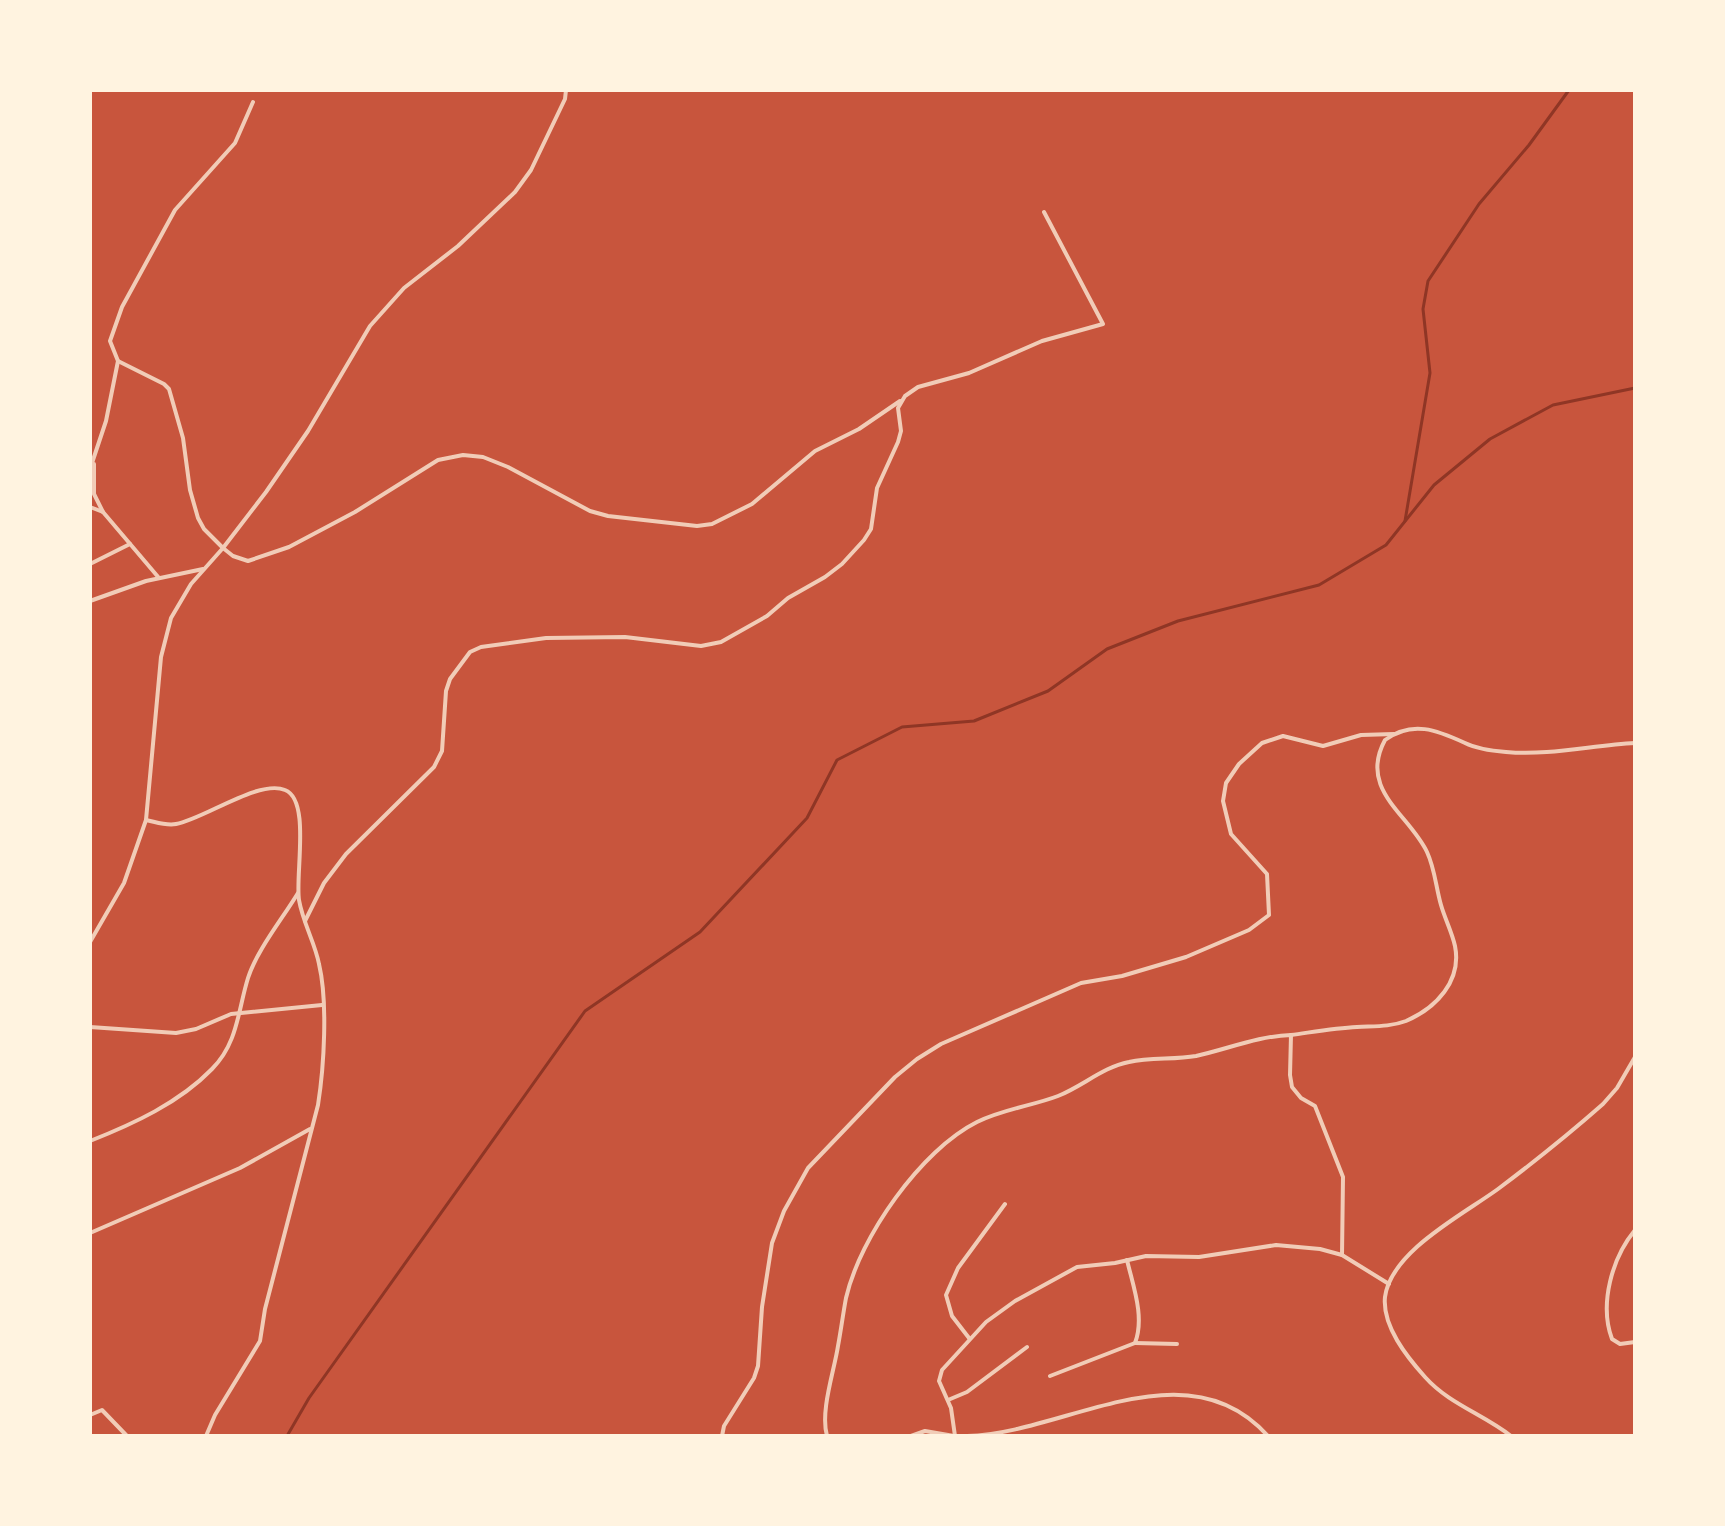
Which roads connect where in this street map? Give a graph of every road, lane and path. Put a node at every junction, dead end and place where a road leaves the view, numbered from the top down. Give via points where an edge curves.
1 (566, 90) edge
2 (253, 102) dead end
3 (1044, 212) dead end
4 (118, 361) junction
5 (900, 401) junction
6 (94, 463) junction
7 (90, 469) edge
8 (90, 507) edge
9 (103, 512) junction
10 (130, 544) junction
11 (223, 548) junction
12 (90, 564) edge
13 (205, 568) junction
14 (159, 578) junction
15 (90, 601) edge
16 (1394, 734) junction
17 (1635, 743) edge
18 (146, 820) junction
19 (298, 893) junction
20 (305, 921) junction
21 (90, 942) edge
22 (322, 1005) junction
23 (242, 1013) junction
24 (90, 1027) edge
25 (1291, 1035) junction
26 (1635, 1057) edge
27 (310, 1129) junction
28 (90, 1141) edge
29 (1005, 1204) dead end
30 (1635, 1230) edge
31 (90, 1233) edge
32 (1342, 1255) junction
33 (1127, 1260) junction
34 (1389, 1284) junction
35 (969, 1338) junction
36 (1635, 1342) edge
37 (1135, 1343) junction
38 (1177, 1344) dead end
39 (1027, 1347) dead end
40 (1050, 1376) dead end
41 (948, 1400) junction
42 (90, 1415) edge
43 (127, 1436) edge
44 (206, 1436) edge
45 (722, 1436) edge
46 (827, 1436) edge
47 (911, 1436) edge
48 (955, 1436) edge
49 (967, 1436) edge
50 (1268, 1436) edge
51 (1511, 1436) edge

1 - 11 street via 531,170 515,192 386,306 300,442
2 - 4 street via 235,143 175,210 122,307 110,341
3 - 5 street via 1103,324 918,387
4 - 6 street
4 - 11 street via 169,389 198,518
5 - 11 street via 815,451 752,504 712,524 608,516 508,467 463,455 438,460 381,498 263,557 248,561
5 - 20 street via 901,431 877,488 871,529 842,564 767,616 711,645 582,636 470,652 446,691 442,751 434,767 346,854
6 - 7 street
6 - 9 street via 94,494
8 - 9 street
9 - 10 street
10 - 12 street
10 - 14 street
11 - 13 street
13 - 14 street
13 - 18 street via 171,618 161,657
14 - 15 street
16 - 17 street via 1439,730 1466,744 1510,753
16 - 25 street via 1381,747 1379,783 1433,867 1456,949 1448,989 1424,1013 1403,1022
16 - 45 street via 1361,735 1323,746 1283,736 1262,743 1239,764 1226,783 1225,812 1231,834 1267,874 1270,892 1269,915 1249,930 1150,970 1081,983 941,1044 895,1077 840,1133 808,1168 784,1211 772,1243 758,1366
18 - 19 street via 172,825 258,791 282,788 297,804 301,818
18 - 21 street via 124,883
19 - 20 street
19 - 23 street via 249,977
20 - 22 street via 319,964
22 - 23 street
22 - 27 street via 322,1080
23 - 24 street via 176,1033
23 - 28 street via 213,1068 161,1108
25 - 32 street via 1292,1087 1315,1106 1343,1177
25 - 46 street via 1111,1067 1061,1095 975,1123 930,1155 885,1215 857,1265 825,1413
26 - 34 street via 1603,1104 1421,1244
27 - 31 street via 240,1168
27 - 44 street via 260,1341
29 - 35 street via 958,1268 946,1295 952,1316
30 - 36 street via 1616,1263 1609,1302 1612,1339
32 - 33 street via 1276,1245
32 - 34 street
33 - 35 street via 1067,1271 1015,1301
33 - 37 street via 1138,1316
34 - 51 street via 1388,1319 1424,1376 1441,1393
35 - 41 street via 938,1377
37 - 38 street
37 - 40 street
39 - 41 street
41 - 48 street
42 - 43 street via 102,1410
47 - 48 street via 925,1431
49 - 50 street via 1172,1394 1232,1409

